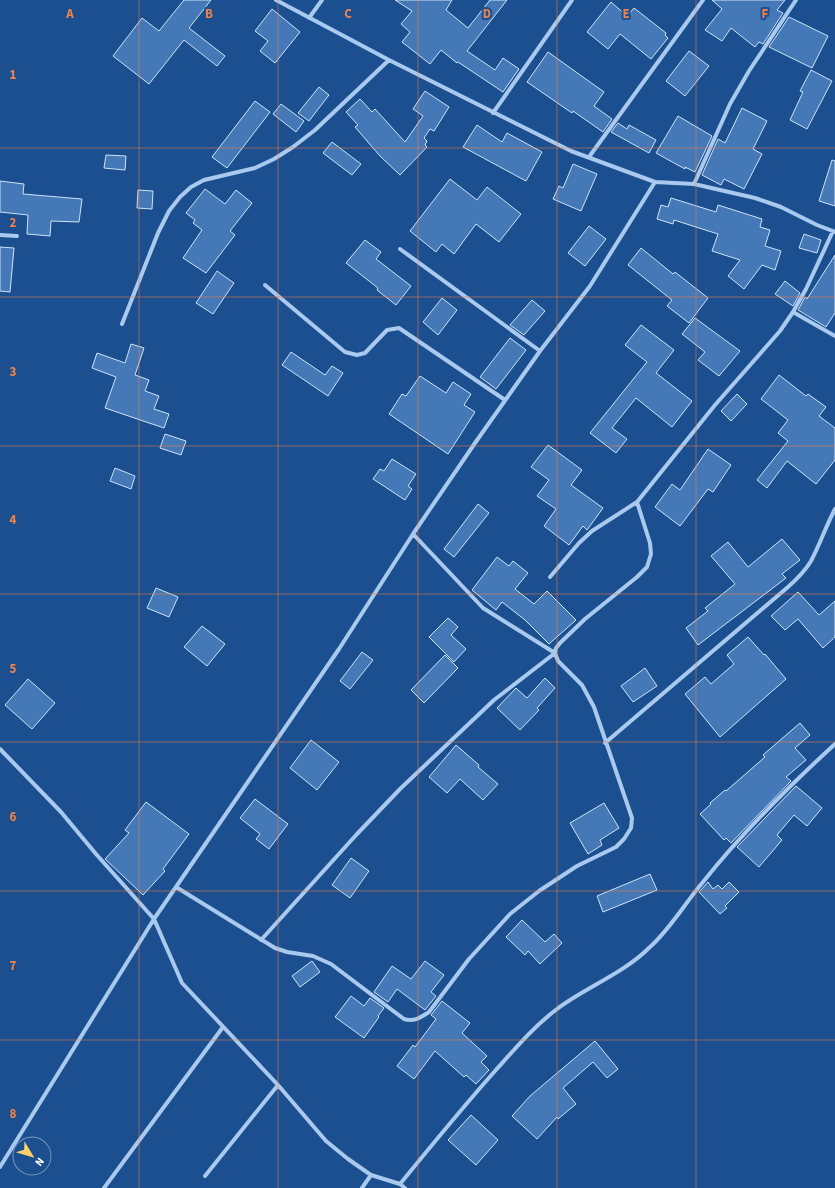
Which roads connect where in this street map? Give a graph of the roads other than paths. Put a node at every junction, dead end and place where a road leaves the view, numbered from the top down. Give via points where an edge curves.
1 (276, 0) edge
2 (322, 0) edge
3 (572, 0) edge
4 (703, 0) edge
5 (796, 0) edge
6 (309, 18) junction
7 (389, 60) junction
8 (493, 113) junction
9 (589, 157) junction
10 (655, 182) junction
11 (694, 184) junction
12 (834, 231) edge
13 (0, 235) edge
14 (17, 236) dead end
15 (400, 249) dead end
16 (265, 285) dead end
17 (793, 312) junction
18 (122, 324) dead end
19 (835, 336) edge
20 (540, 351) junction
21 (505, 400) junction
22 (637, 502) junction
23 (835, 509) edge
24 (413, 534) junction
25 (550, 577) dead end
26 (555, 653) junction
27 (605, 743) junction
28 (835, 744) edge
29 (0, 749) edge
30 (176, 887) junction
31 (154, 919) junction
32 (261, 940) junction
33 (223, 1027) junction
34 (278, 1085) junction
35 (0, 1167) edge
36 (371, 1175) junction
37 (205, 1176) dead end
38 (400, 1184) junction
39 (104, 1188) edge
40 (362, 1188) edge
41 (405, 1188) edge

1 - 6 street
2 - 6 street
3 - 8 street
4 - 9 street
5 - 11 street via 730,104
6 - 7 street
7 - 8 street
7 - 18 street via 294,147 255,168 204,180 180,197 169,211 158,233
8 - 9 street via 571,151
9 - 10 street
10 - 11 street
10 - 20 street via 590,286
11 - 12 street via 781,207
12 - 17 street
13 - 14 street
15 - 20 street
16 - 21 street via 345,352 357,355 366,352 387,330 399,328
17 - 19 street
17 - 22 street via 780,331
20 - 21 street
21 - 24 street
22 - 25 street via 592,531
22 - 26 street via 650,543 651,554 647,567 560,642
23 - 27 street via 810,562 801,575
24 - 26 street via 483,608
24 - 30 street via 334,656
26 - 27 street via 558,661 588,694
26 - 32 street via 494,700 400,789
27 - 32 street via 632,818 631,828 624,839 616,847 577,866 539,890 510,914 469,959 429,1012 421,1018 411,1021 404,1019 322,959 287,952
28 - 38 street via 767,809 703,881 666,932 650,948 630,964 557,1009 538,1025 473,1095
29 - 31 street via 61,812
30 - 31 street
30 - 32 street
31 - 33 street via 182,983
31 - 35 street
33 - 34 street
33 - 39 street
34 - 36 street via 326,1141
34 - 37 street
36 - 38 street
36 - 40 street
38 - 41 street

